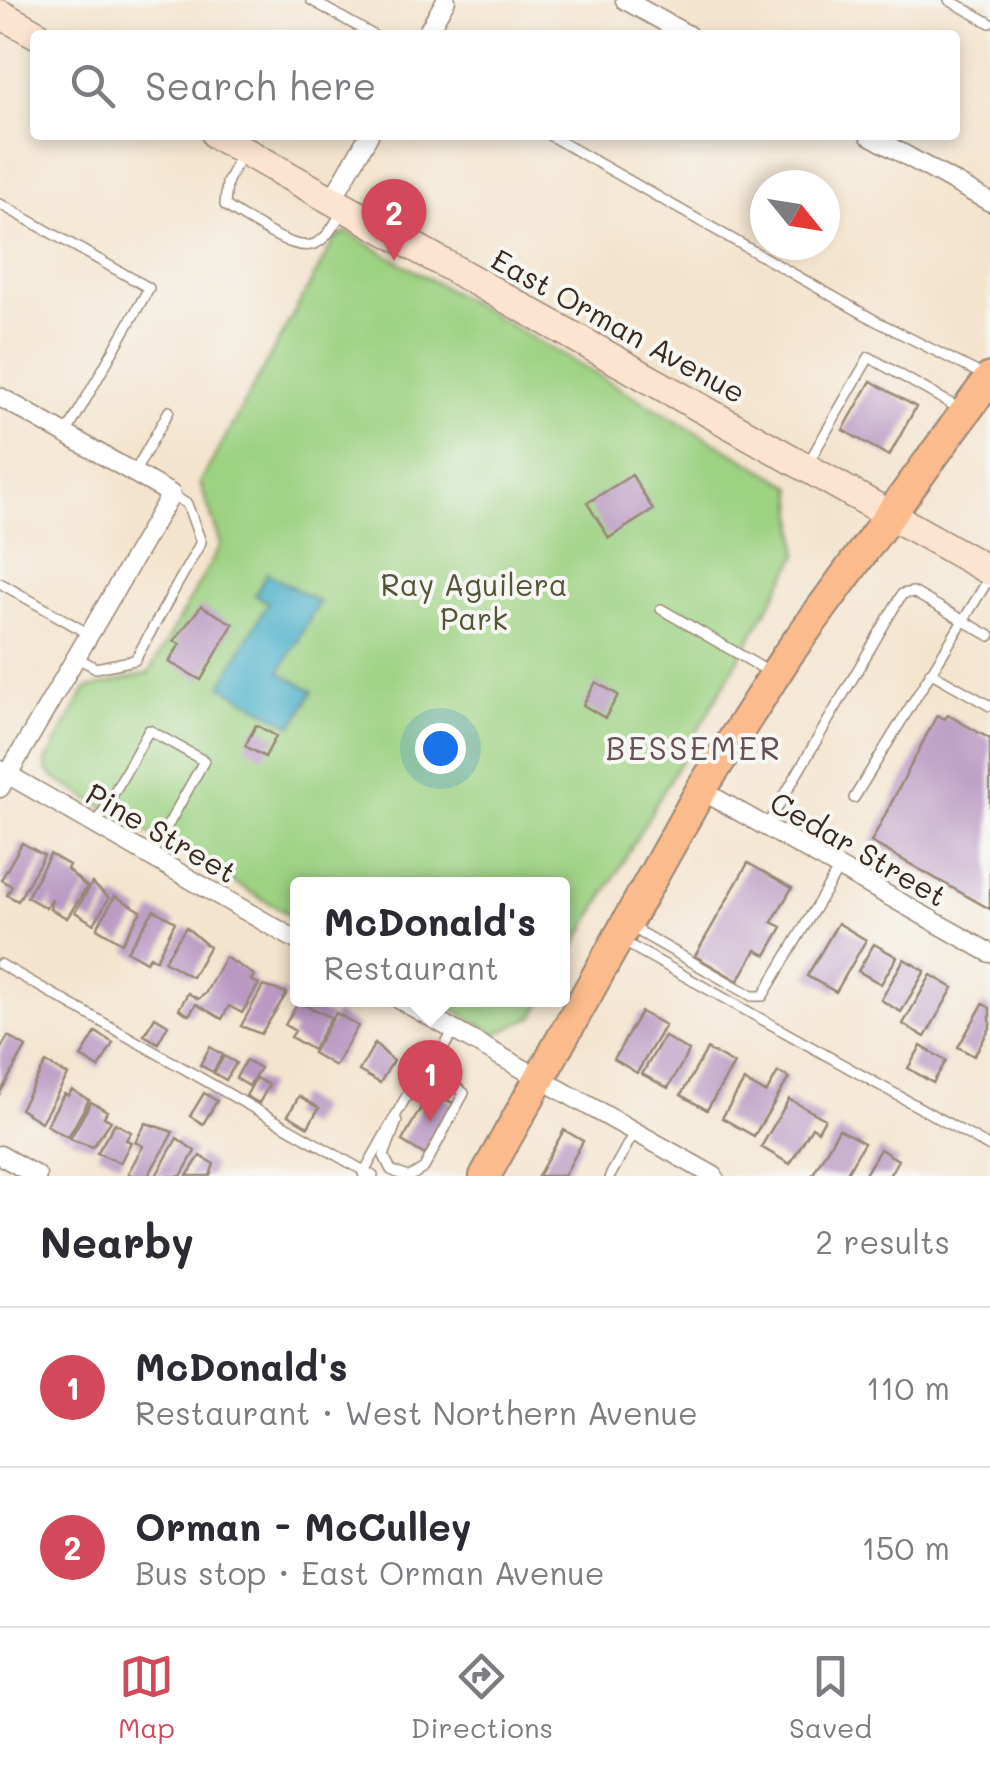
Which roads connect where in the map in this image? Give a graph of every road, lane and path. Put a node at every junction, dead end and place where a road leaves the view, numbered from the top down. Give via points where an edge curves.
1 (311, 0) edge
2 (446, 0) edge
3 (624, 0) edge
4 (949, 0) edge
5 (0, 14) edge
6 (990, 23) edge
7 (364, 30) edge
8 (429, 30) edge
9 (679, 30) edge
10 (30, 31) edge
11 (225, 140) edge
12 (367, 140) edge
13 (558, 140) edge
14 (878, 140) edge
15 (243, 150) junction
16 (990, 202) edge
17 (338, 203) junction
18 (0, 204) edge
19 (990, 378) edge
20 (0, 397) edge
21 (169, 411) dead end
22 (966, 413) junction
23 (66, 434) junction
24 (806, 468) junction
25 (134, 473) junction
26 (171, 494) junction
27 (892, 516) junction
28 (990, 574) edge
29 (0, 583) edge
30 (661, 608) dead end
31 (962, 621) junction
32 (89, 634) junction
33 (990, 636) edge
34 (76, 657) junction
35 (930, 672) junction
36 (774, 675) junction
37 (990, 706) edge
38 (3, 778) edge
39 (702, 790) junction
40 (854, 798) dead end
41 (96, 826) junction
42 (766, 827) junction
43 (150, 857) junction
44 (839, 868) junction
45 (623, 932) junction
46 (290, 936) edge
47 (990, 953) edge
48 (0, 964) edge
49 (413, 1007) edge
50 (454, 1030) junction
51 (431, 1068) junction
52 (540, 1079) junction
53 (402, 1104) junction
54 (635, 1131) junction
55 (990, 1147) edge
56 (0, 1154) edge
57 (366, 1174) edge
58 (37, 1176) edge
59 (408, 1176) edge
60 (485, 1176) edge
61 (610, 1176) edge
62 (714, 1176) edge

1 - 7 lane
2 - 8 street
3 - 9 street
4 - 6 lane
5 - 10 street
11 - 15 street, East Orman Avenue
12 - 17 street
13 - 19 lane
14 - 16 street
15 - 17 street, East Orman Avenue
15 - 17 lane via 227,182 225,205 293,246 319,243 331,232
17 - 24 street, East Orman Avenue
18 - 23 lane via 149,288
19 - 22 main road
20 - 23 street
21 - 25 lane
22 - 24 lane via 869,356
22 - 27 main road
23 - 25 street
24 - 27 street, East Orman Avenue
25 - 26 street
26 - 32 street
26 - 34 lane via 188,504 201,542 135,660 96,668
27 - 28 street, East Orman Avenue
27 - 36 main road
28 - 31 lane
29 - 32 lane
30 - 36 lane
31 - 33 lane
31 - 35 lane
31 - 42 lane via 913,592 902,594
32 - 34 street
34 - 38 street
35 - 37 lane
35 - 40 lane
36 - 39 main road
38 - 41 street, Pine Street
39 - 42 street, Cedar Street
39 - 45 main road
41 - 43 street, Pine Street
41 - 43 lane via 149,730 204,760
42 - 44 street, Cedar Street
43 - 46 street, Pine Street
44 - 45 lane via 764,996
44 - 47 street, Cedar Street
45 - 52 main road
45 - 55 lane
48 - 57 lane
49 - 50 street
50 - 51 lane
50 - 52 street
51 - 53 lane
51 - 59 lane via 462,1088 463,1100 424,1168
52 - 54 street
52 - 60 main road
53 - 57 lane
53 - 59 lane via 384,1156 391,1170
54 - 61 lane
54 - 62 street
56 - 58 street

